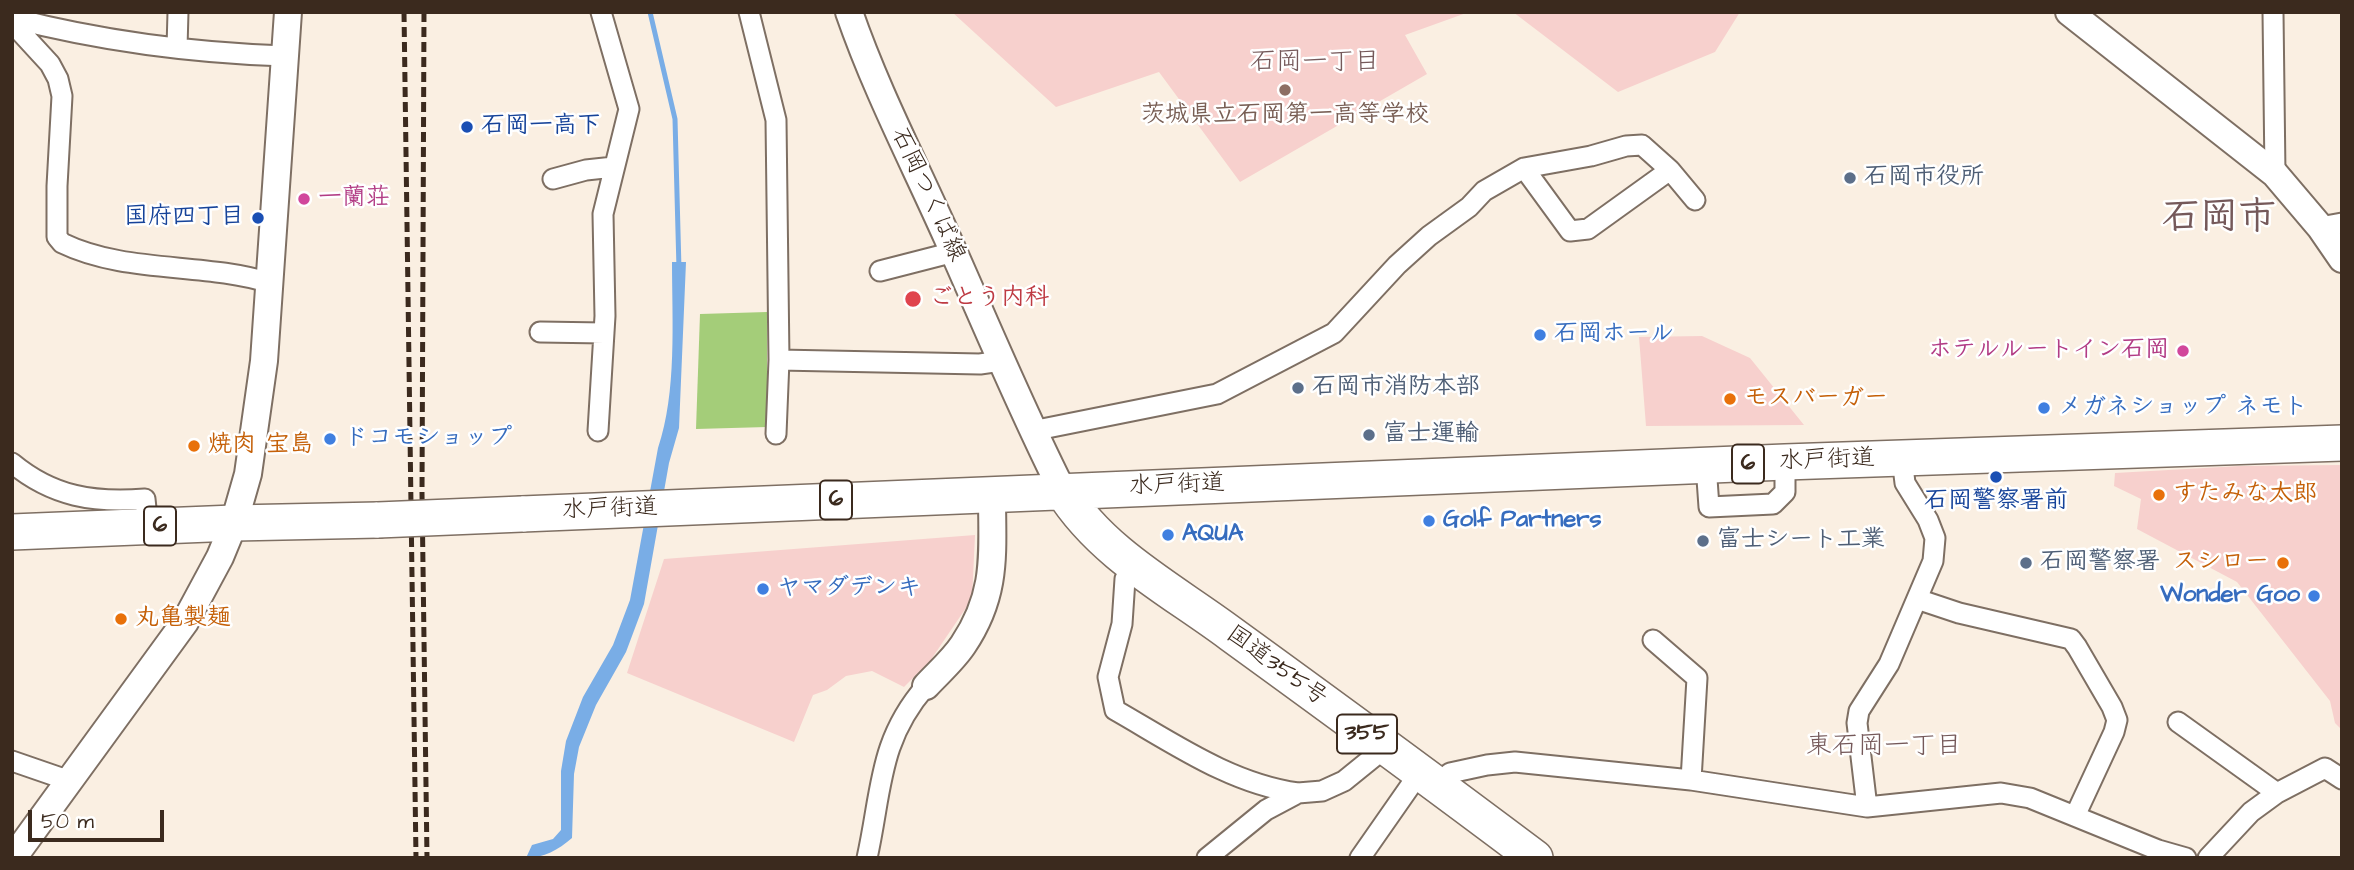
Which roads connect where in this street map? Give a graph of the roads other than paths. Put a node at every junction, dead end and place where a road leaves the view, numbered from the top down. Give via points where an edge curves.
1 (178, 12) edge
2 (288, 12) edge
3 (601, 12) edge
4 (749, 12) edge
5 (849, 12) edge
6 (2069, 12) edge
7 (2273, 12) edge
8 (15, 19) edge
9 (177, 48) junction
10 (285, 56) junction
11 (614, 167) junction
12 (1524, 168) junction
13 (1670, 170) junction
14 (2276, 174) junction
15 (553, 179) dead end
16 (1695, 200) dead end
17 (2331, 225) edge
18 (954, 252) junction
19 (2342, 259) edge
20 (880, 271) dead end
21 (270, 283) junction
22 (540, 332) dead end
23 (604, 333) junction
24 (779, 360) junction
25 (1001, 361) junction
26 (598, 431) dead end
27 (1032, 431) junction
28 (776, 434) dead end
29 (2342, 443) edge
30 (1902, 458) junction
31 (12, 463) edge
32 (1062, 490) junction
33 (992, 494) junction
34 (234, 523) junction
35 (148, 527) junction
36 (12, 532) edge
37 (1133, 564) junction
38 (1917, 599) junction
39 (1653, 640) dead end
40 (926, 686) joint
41 (2178, 722) dead end
42 (1386, 747) junction
43 (12, 761) edge
44 (1429, 779) junction
45 (2342, 779) edge
46 (1691, 780) junction
47 (70, 781) junction
48 (1298, 793) junction
49 (2277, 793) junction
50 (1867, 807) junction
51 (2075, 817) junction
52 (13, 858) edge
53 (867, 858) edge
54 (1207, 858) edge
55 (1360, 858) edge
56 (1535, 858) edge
57 (2186, 858) edge
58 (2208, 858) edge

1 - 9 street
2 - 10 street
3 - 11 street via 629,109
4 - 24 street via 776,120
5 - 18 street, 石岡つくば線 via 876,83
6 - 14 street
7 - 14 street
8 - 9 street
8 - 21 street via 16,27 50,64 62,96 57,187 57,237 62,243 115,260
9 - 10 street
10 - 21 street
11 - 15 street
11 - 23 street via 603,214
12 - 13 street via 1642,145
12 - 13 street via 1570,231 1588,229
12 - 27 street via 1484,191 1429,236 1334,333 1217,394
13 - 16 street
14 - 17 street
17 - 19 street
18 - 20 street
18 - 25 street, 石岡つくば線
21 - 34 street via 258,409 248,474
22 - 23 street
23 - 26 street
24 - 25 street
24 - 28 street
25 - 27 street, 石岡つくば線
27 - 32 street, 石岡つくば線
29 - 30 highway, 水戸街道 / 6
30 - 32 highway, 水戸街道 / 6
30 - 38 street via 1905,483 1935,538 1933,561
31 - 35 street via 68,495 108,502 145,499
32 - 33 highway, 水戸街道 / 6
32 - 37 highway, 国道355号 / 355 via 1089,526
33 - 34 highway, 水戸街道 / 6, bridge
33 - 40 street via 993,566 986,598 962,648
34 - 35 highway, 水戸街道 / 6
34 - 47 street via 185,622
35 - 36 highway, 水戸街道 / 6
37 - 42 highway, 国道355号 / 355
37 - 48 street via 1125,579 1122,624 1108,677 1115,710 1225,772
38 - 50 street via 1889,664 1859,711
38 - 51 street via 2071,639 2077,646 2117,720
39 - 46 street via 1697,678
40 - 53 street via 910,704 888,751
41 - 49 street
42 - 44 highway, 国道355号 / 355
42 - 48 street via 1344,781 1322,791
43 - 47 street
44 - 46 street via 1515,762
44 - 55 street
44 - 56 highway, 国道355号 / 355
45 - 49 street via 2325,768
46 - 50 street
47 - 52 street
48 - 54 street via 1266,810
49 - 58 street via 2251,812
50 - 51 street via 2001,793 2030,798
51 - 57 street

